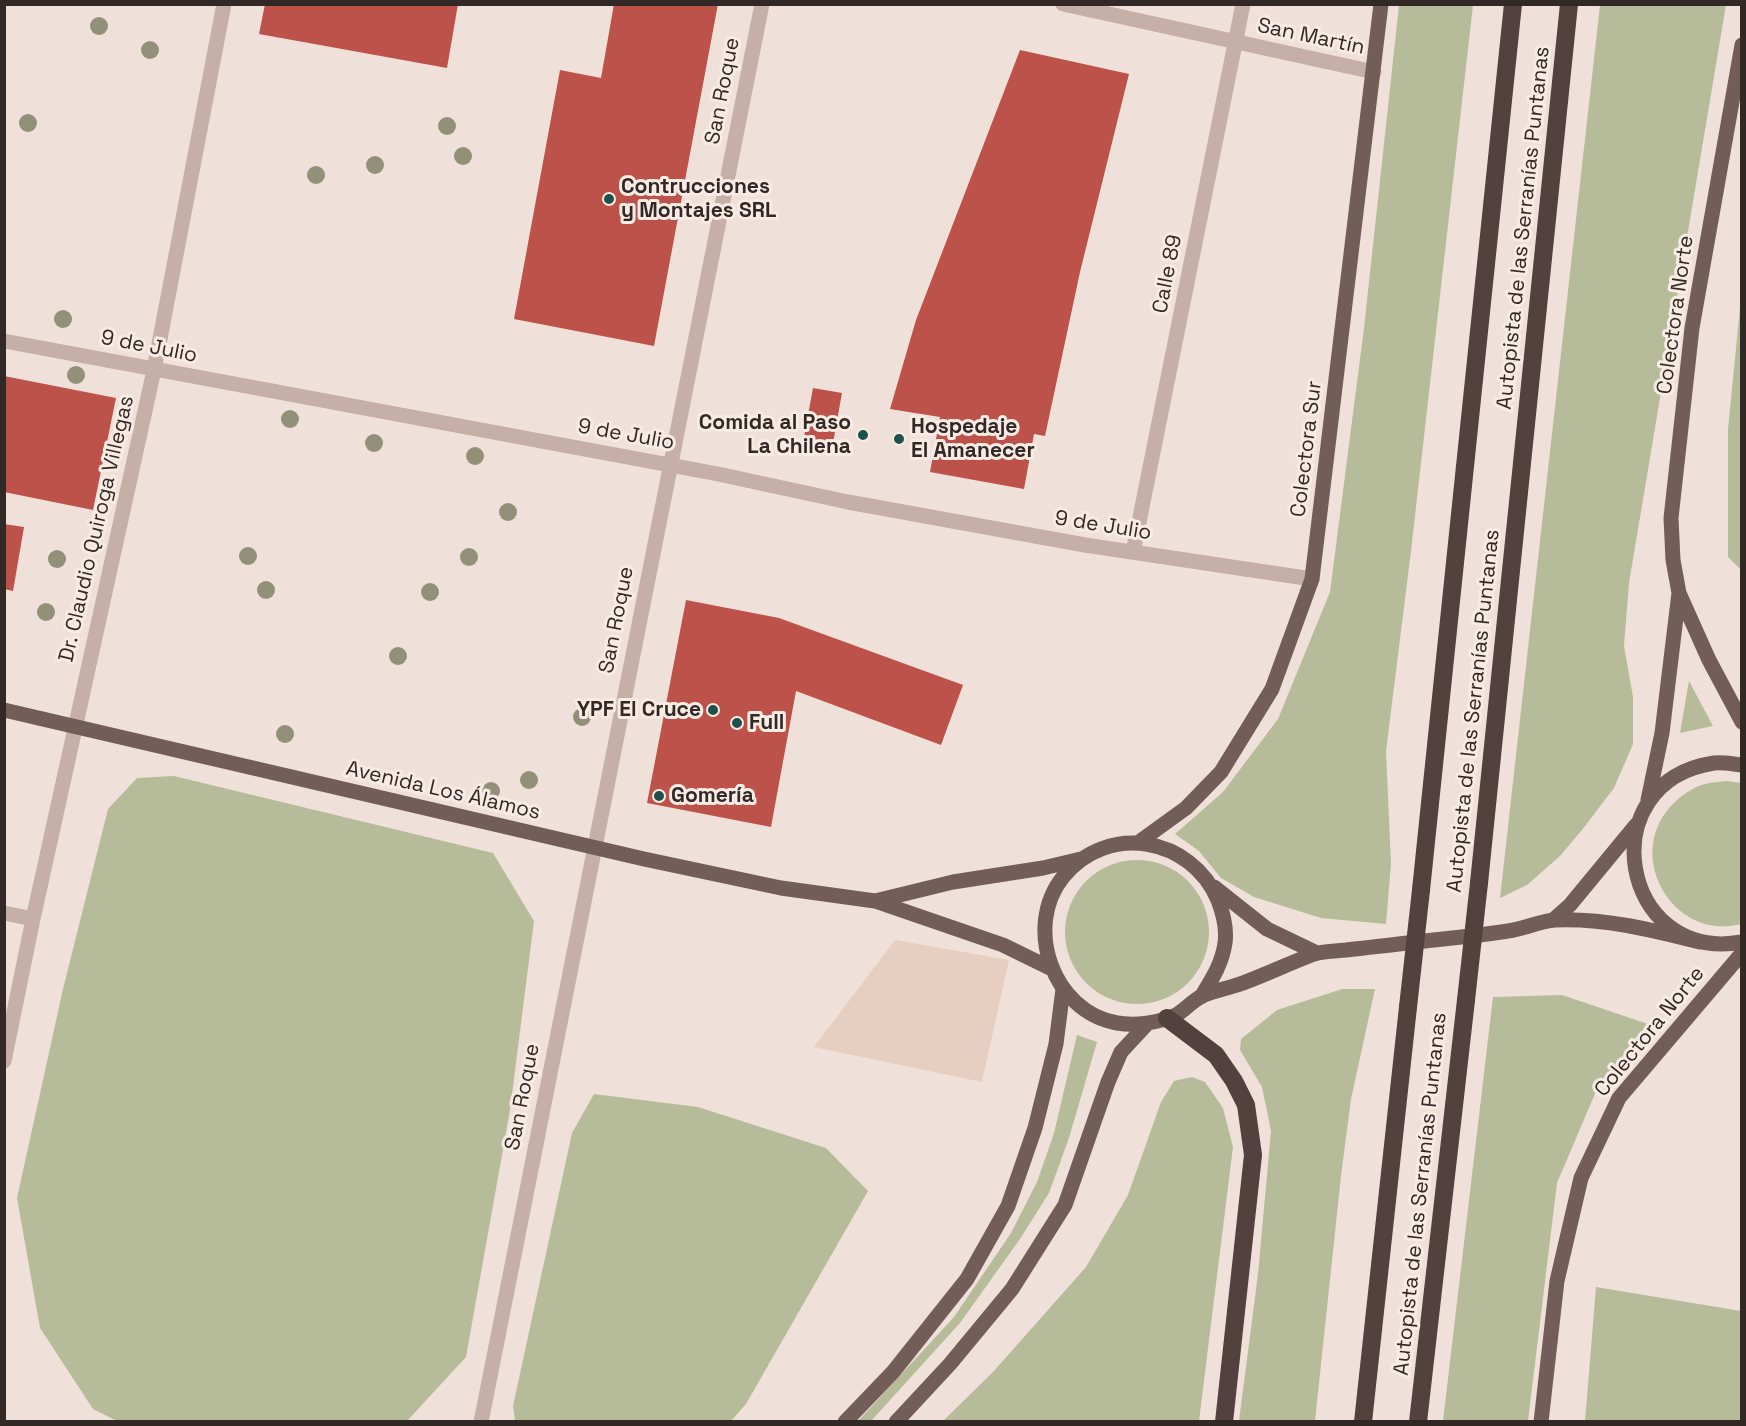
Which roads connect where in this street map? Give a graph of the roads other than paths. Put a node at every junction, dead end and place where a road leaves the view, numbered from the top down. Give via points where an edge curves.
1 (224, 4) edge
2 (762, 4) edge
3 (1063, 4) edge
4 (1243, 4) edge
5 (1381, 4) edge
6 (1513, 4) edge
7 (1569, 4) edge
8 (1236, 42) junction
9 (1742, 45) edge
10 (1374, 72) junction
11 (4, 341) edge
12 (154, 370) junction
13 (670, 465) junction
14 (1133, 552) junction
15 (1312, 579) junction
16 (1679, 593) junction
17 (4, 710) edge
18 (1742, 722) edge
19 (75, 726) junction
20 (1742, 765) edge
21 (1647, 805) junction
22 (1638, 823) junction
23 (1139, 842) junction
24 (594, 847) junction
25 (1084, 858) junction
26 (1212, 885) junction
27 (875, 901) junction
28 (4, 913) edge
29 (33, 919) junction
30 (1553, 920) junction
31 (1700, 942) junction
32 (1742, 942) edge
33 (1317, 953) junction
34 (1742, 953) edge
35 (1052, 969) junction
36 (1063, 989) junction
37 (1201, 996) junction
38 (1167, 1018) junction
39 (1147, 1024) junction
40 (4, 1061) edge
41 (481, 1422) edge
42 (845, 1422) edge
43 (896, 1422) edge
44 (1224, 1422) edge
45 (1363, 1422) edge
46 (1418, 1422) edge
47 (1541, 1422) edge

1 - 12 street, Dr. Claudio Quiroga Villegas
2 - 13 street, San Roque
3 - 8 street, San Martín
4 - 8 street, Calle 89
5 - 10 main road, Colectora Sur
6 - 45 highway, Autopista de las Serranías Puntanas, bridge
7 - 46 highway, Autopista de las Serranías Puntanas, bridge via 1479,883
8 - 10 street, San Martín
8 - 14 street, Calle 89
9 - 16 main road, Colectora Norte via 1692,328 1671,518
10 - 15 main road, Colectora Sur
11 - 12 street, 9 de Julio
12 - 13 street, 9 de Julio
12 - 19 street, Dr. Claudio Quiroga Villegas
13 - 14 street, 9 de Julio via 848,502
13 - 24 street, San Roque
14 - 15 street, 9 de Julio
15 - 23 main road, Colectora Sur via 1272,689 1221,772 1185,808
16 - 18 main road, Colectora Norte
16 - 21 main road, Colectora Norte via 1662,733
17 - 19 main road, Avenida Los Álamos
19 - 24 main road, Avenida Los Álamos
19 - 29 street, Dr. Claudio Quiroga Villegas
20 - 21 main road via 1716,762 1689,769 1665,783
21 - 22 main road
22 - 30 main road
22 - 31 main road via 1633,847 1643,895 1656,915 1676,931
23 - 25 main road via 1110,846
23 - 26 main road via 1167,849 1192,863
24 - 27 main road, Avenida Los Álamos via 781,888
24 - 41 street, San Roque
25 - 27 main road, Avenida Los Álamos
25 - 35 main road via 1063,878 1049,903 1044,933
26 - 33 main road via 1267,929
26 - 37 main road via 1223,912 1225,941 1218,970
27 - 35 main road, Avenida Los Álamos via 1003,945
28 - 29 street
29 - 40 street, Dr. Claudio Quiroga Villegas
30 - 31 main road via 1607,922
30 - 33 main road via 1511,931
31 - 32 main road
33 - 37 main road
34 - 47 main road, Colectora Norte via 1619,1098 1581,1178 1557,1281
35 - 36 main road
36 - 39 main road via 1087,1011 1116,1023
36 - 42 main road via 1056,1044 1035,1128 1008,1206 967,1279 893,1372
37 - 38 main road
38 - 39 main road
38 - 44 highway via 1216,1055 1246,1105 1253,1155
39 - 43 main road via 1121,1052 1065,1205 1012,1289

